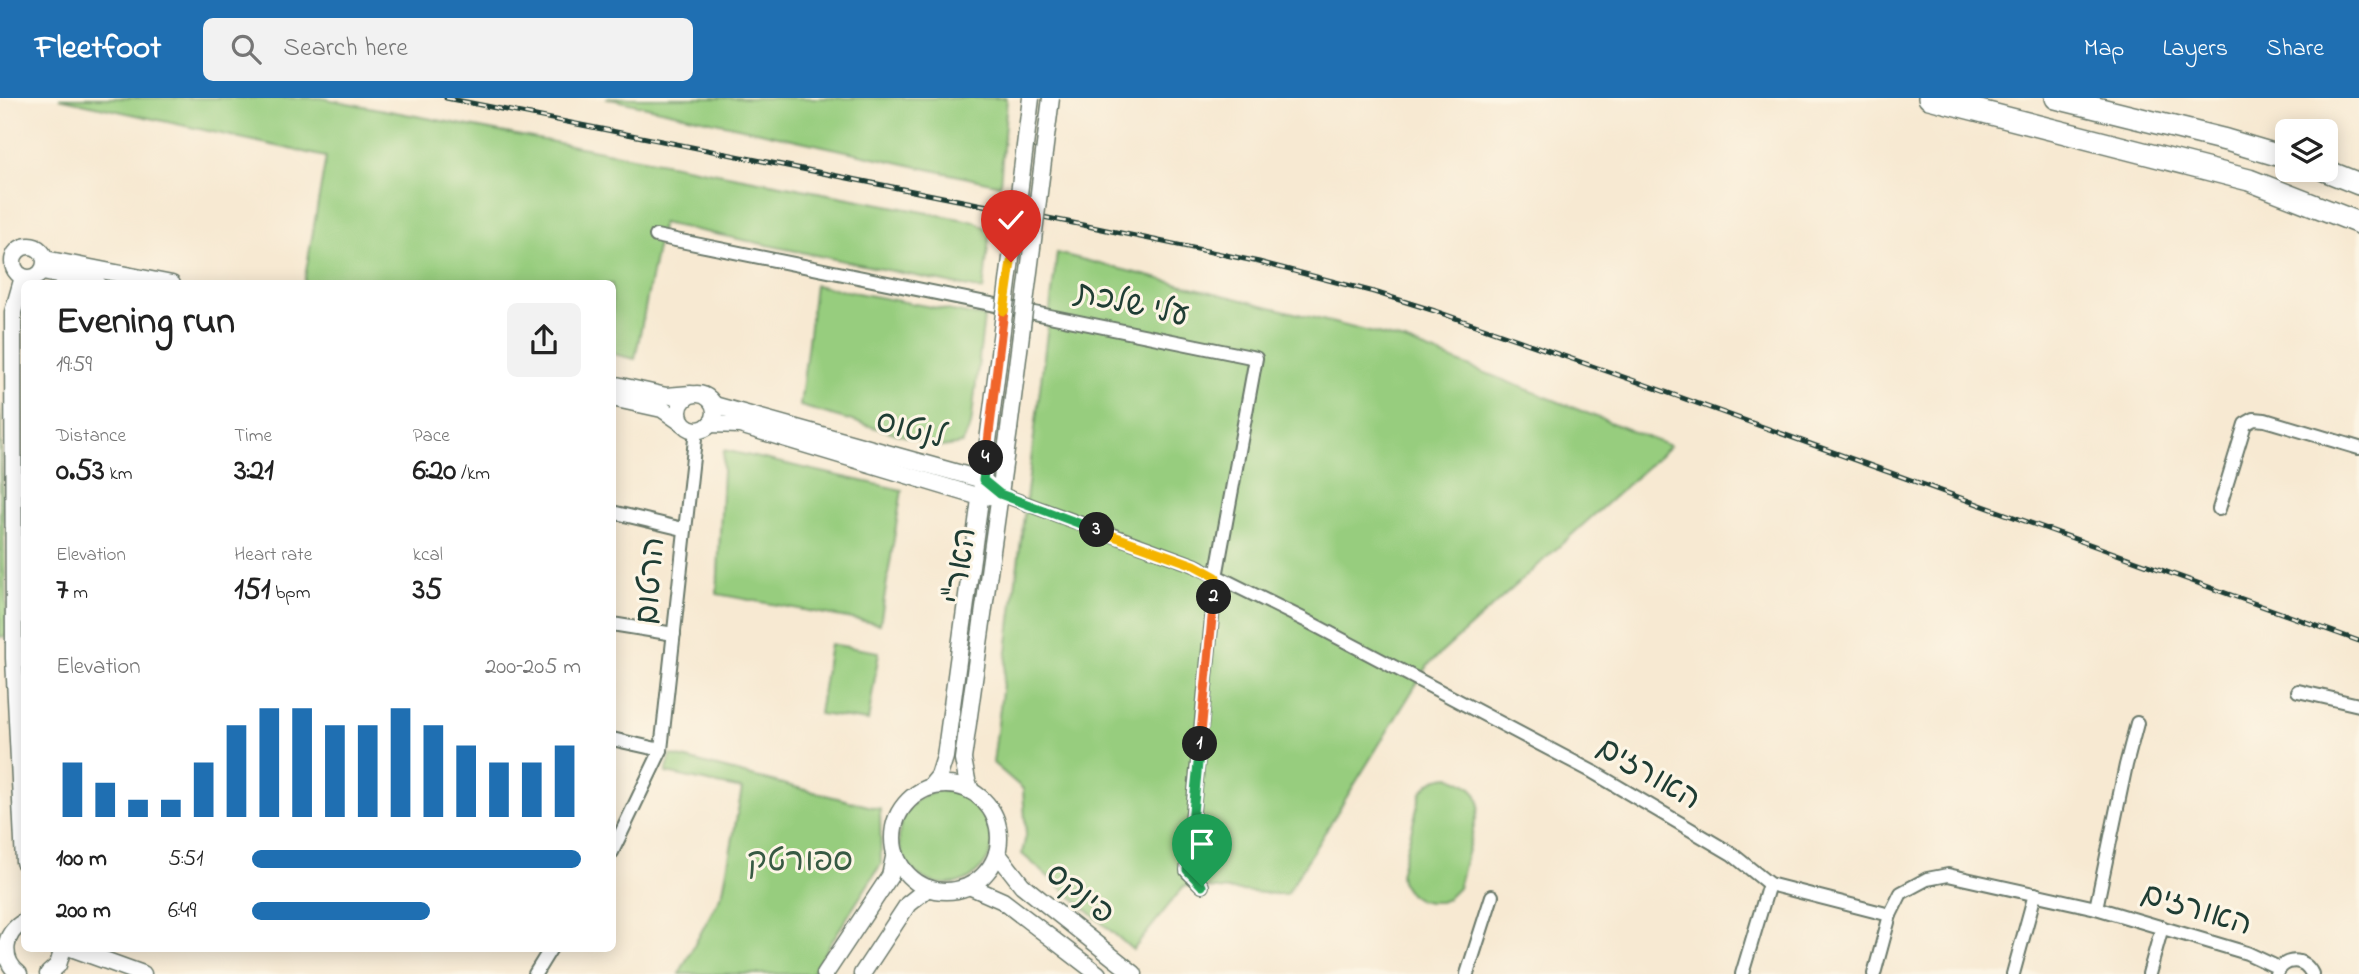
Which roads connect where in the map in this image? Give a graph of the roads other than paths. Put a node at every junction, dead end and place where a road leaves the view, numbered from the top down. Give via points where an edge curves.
1 (1031, 98) edge
2 (1051, 98) edge
3 (1929, 98) edge
4 (2056, 98) edge
5 (2275, 154) edge
6 (2338, 176) edge
7 (2249, 180) junction
8 (2359, 184) edge
9 (2359, 223) edge
10 (2359, 233) edge
11 (656, 236) dead end
12 (23, 267) edge
13 (80, 280) edge
14 (137, 280) edge
15 (616, 385) edge
16 (691, 394) junction
17 (616, 399) edge
18 (714, 405) junction
19 (696, 426) junction
20 (989, 434) junction
21 (2359, 448) edge
22 (946, 479) junction
23 (983, 480) junction
24 (1000, 494) junction
25 (981, 497) junction
26 (2219, 509) dead end
27 (616, 513) edge
28 (977, 526) junction
29 (683, 529) junction
30 (1216, 577) junction
31 (616, 625) edge
32 (674, 634) junction
33 (20, 689) edge
34 (2298, 691) dead end
35 (2359, 705) edge
36 (2137, 723) dead end
37 (21, 732) edge
38 (616, 740) edge
39 (661, 750) junction
40 (930, 787) junction
41 (971, 791) junction
42 (616, 844) edge
43 (895, 853) junction
44 (997, 853) junction
45 (1769, 884) junction
46 (969, 886) junction
47 (1202, 886) dead end
48 (928, 888) junction
49 (2035, 894) junction
50 (1492, 895) dead end
51 (2096, 908) junction
52 (1889, 915) junction
53 (21, 922) edge
54 (2162, 927) junction
55 (4, 932) edge
56 (62, 952) edge
57 (82, 952) edge
58 (549, 952) edge
59 (1089, 971) edge
60 (2277, 971) edge
61 (19, 974) edge
62 (48, 974) edge
63 (143, 974) edge
64 (536, 974) edge
65 (825, 974) edge
66 (862, 974) edge
67 (1134, 974) edge
68 (1467, 974) edge
69 (1742, 974) edge
70 (1874, 974) edge
71 (2013, 974) edge
72 (2149, 974) edge
73 (2312, 974) edge

1 - 20 street, האר"י, bridge
2 - 24 street, האר"י, bridge
3 - 7 highway
4 - 5 highway
6 - 8 highway
7 - 9 highway
7 - 10 highway
11 - 30 street, עלי שלכת via 1256,358
12 - 13 street
12 - 14 street
12 - 33 street via 13,312
15 - 16 street via 666,396
16 - 18 street via 707,396
16 - 19 street via 678,412
17 - 19 street, לנטוס via 663,409
18 - 19 street via 715,415
18 - 22 street, לנטוס
19 - 22 street, לנטוס via 740,425
19 - 29 street, הרטום
20 - 22 street via 974,462
20 - 23 street, האר"י
21 - 26 street via 2254,419 2245,424
22 - 23 street, לנטוס
22 - 25 street, לנטוס
22 - 28 street via 974,515
23 - 24 street, לנטוס
23 - 25 street, האר"י
24 - 25 street, לנטוס
24 - 30 street, האורזים
24 - 41 street, האר"י via 963,759
25 - 28 street, האר"י
27 - 29 street
28 - 40 street, האר"י via 945,757
29 - 32 street, הרטום
30 - 45 street, האורזים via 1593,772 1732,854
30 - 47 street via 1187,870
31 - 32 street
32 - 39 street, הרטום
33 - 37 street
34 - 35 street
36 - 51 street
38 - 39 street
39 - 42 street, הרטום
40 - 41 street via 947,785
40 - 43 street via 909,800 900,813 894,829
41 - 44 street via 994,815 999,830
43 - 48 street via 908,875
43 - 65 street via 887,882
44 - 46 street via 988,870
44 - 67 street, פינקס via 1022,885
45 - 52 street, האורזים
45 - 69 street
46 - 48 street via 954,891
46 - 59 street via 1003,901
48 - 66 street via 908,904
49 - 51 street, האורזים
49 - 52 street, האורזים via 1948,875 1927,878 1901,893
49 - 71 street
50 - 68 street
51 - 54 street, האורזים
52 - 70 street
53 - 55 street
54 - 60 street, האורזים via 2247,953
54 - 72 street
55 - 61 street via 5,954
56 - 62 street via 58,965
57 - 63 street
58 - 64 street
60 - 73 street via 2297,961

